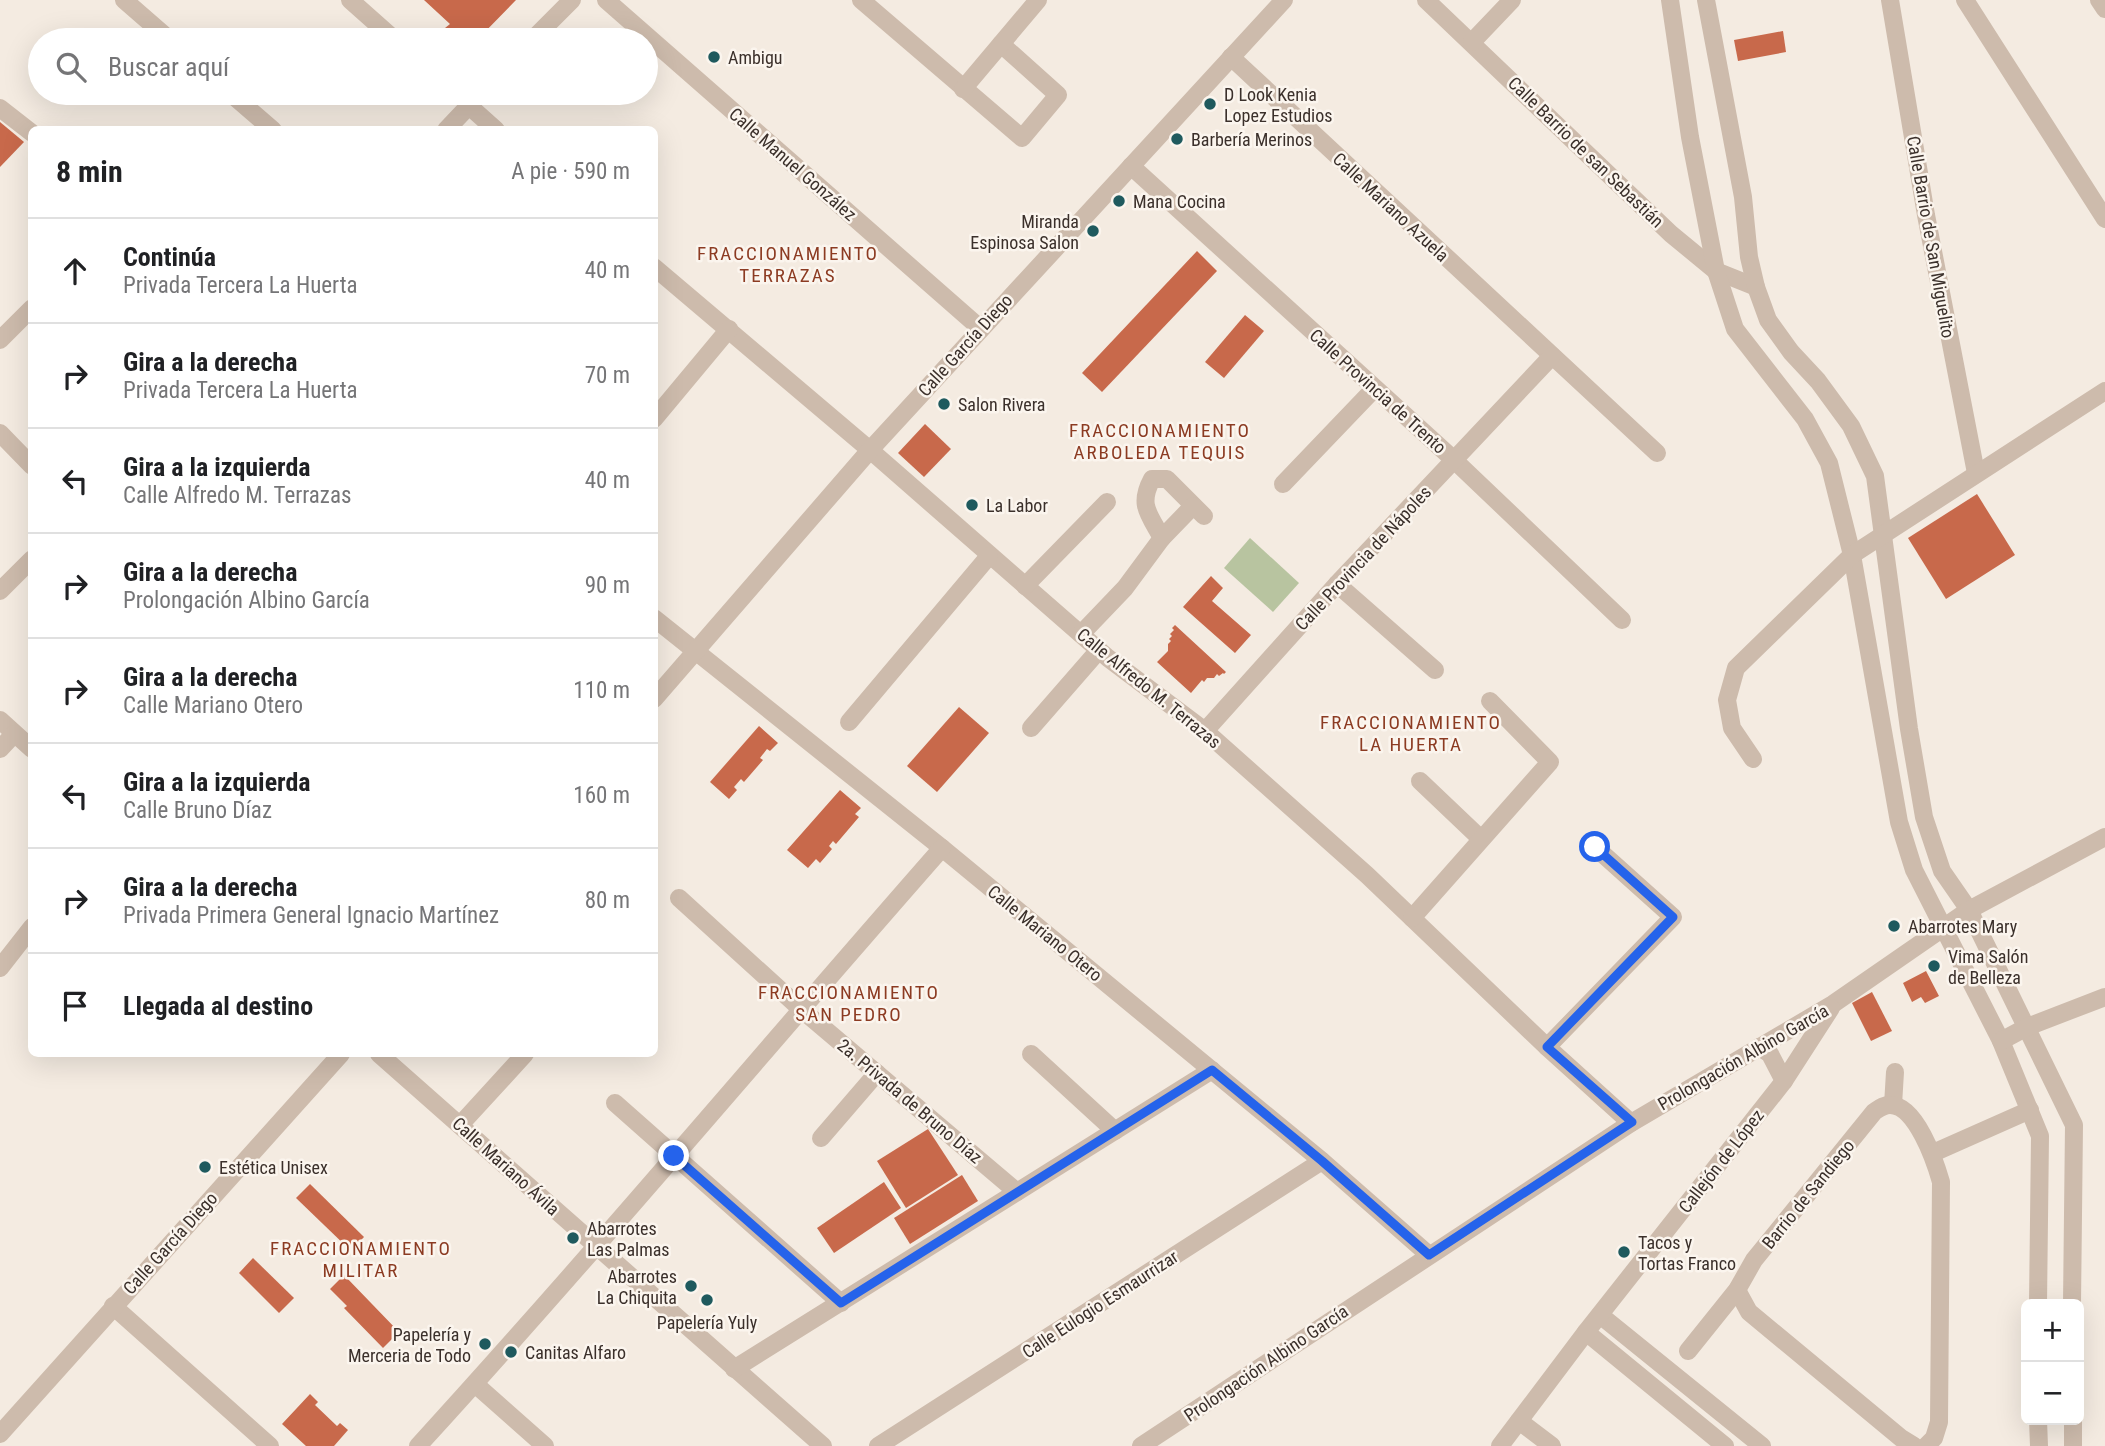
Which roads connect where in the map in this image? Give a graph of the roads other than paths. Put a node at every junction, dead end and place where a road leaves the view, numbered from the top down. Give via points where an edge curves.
1 (124, 0) edge
2 (350, 0) edge
3 (572, 0) edge
4 (606, 0) edge
5 (860, 0) edge
6 (1038, 0) edge
7 (1284, 0) edge
8 (1426, 0) edge
9 (1511, 0) edge
10 (1670, 0) edge
11 (1706, 0) edge
12 (1890, 0) edge
13 (1965, 0) edge
14 (2099, 0) edge
15 (2105, 9) edge
16 (156, 28) edge
17 (382, 28) edge
18 (544, 28) edge
19 (638, 28) edge
20 (1472, 42) junction
21 (1001, 44) junction
22 (658, 46) edge
23 (1231, 57) junction
24 (963, 89) junction
25 (244, 105) edge
26 (469, 105) edge
27 (478, 105) edge
28 (0, 108) edge
29 (268, 126) edge
30 (450, 126) edge
31 (493, 126) edge
32 (28, 130) edge
33 (1131, 166) junction
34 (2105, 219) edge
35 (658, 270) edge
36 (1716, 271) junction
37 (1756, 287) junction
38 (28, 313) edge
39 (980, 328) junction
40 (729, 329) junction
41 (0, 340) edge
42 (1552, 356) junction
43 (1374, 389) junction
44 (2105, 391) edge
45 (658, 414) edge
46 (0, 433) edge
47 (870, 450) junction
48 (1657, 453) dead end
49 (1453, 459) junction
50 (28, 462) edge
51 (1976, 474) junction
52 (1283, 484) dead end
53 (1107, 502) dead end
54 (1885, 533) junction
55 (1162, 538) junction
56 (1852, 555) junction
57 (989, 556) junction
58 (28, 563) edge
59 (1337, 584) junction
60 (1025, 586) junction
61 (0, 591) edge
62 (658, 621) edge
63 (1622, 621) dead end
64 (1081, 634) junction
65 (697, 650) junction
66 (1099, 650) junction
67 (1435, 670) dead end
68 (658, 694) edge
69 (1490, 701) dead end
70 (0, 720) edge
71 (849, 722) dead end
72 (1031, 728) dead end
73 (1205, 731) junction
74 (14, 734) junction
75 (28, 746) edge
76 (0, 749) edge
77 (1753, 759) dead end
78 (1420, 781) dead end
79 (2105, 837) edge
80 (1481, 839) junction
81 (1595, 847) dead end
82 (942, 848) junction
83 (678, 898) dead end
84 (1969, 910) junction
85 (1412, 918) junction
86 (1943, 926) junction
87 (28, 933) edge
88 (0, 968) edge
89 (2105, 997) edge
90 (1833, 1004) junction
91 (801, 1009) junction
92 (2027, 1027) junction
93 (2001, 1041) junction
94 (1547, 1047) junction
95 (1759, 1047) junction
96 (1031, 1054) dead end
97 (338, 1057) edge
98 (382, 1057) edge
99 (522, 1057) edge
100 (1212, 1070) junction
101 (1895, 1072) dead end
102 (877, 1073) junction
103 (1784, 1082) junction
104 (615, 1103) dead end
105 (1893, 1105) junction
106 (2030, 1110) junction
107 (1632, 1122) junction
108 (460, 1125) junction
109 (1115, 1131) junction
110 (821, 1138) dead end
111 (1933, 1153) junction
112 (674, 1156) junction
113 (1322, 1161) junction
114 (1017, 1192) junction
115 (597, 1247) junction
116 (1429, 1255) junction
117 (1737, 1290) junction
118 (2038, 1299) edge
119 (2072, 1299) edge
120 (841, 1303) junction
121 (113, 1306) junction
122 (1600, 1315) junction
123 (1586, 1332) junction
124 (1688, 1351) dead end
125 (734, 1369) junction
126 (475, 1384) junction
127 (1519, 1421) junction
128 (2038, 1425) edge
129 (2073, 1425) edge
130 (0, 1434) edge
131 (270, 1446) edge
132 (418, 1446) edge
133 (545, 1446) edge
134 (823, 1446) edge
135 (878, 1446) edge
136 (1141, 1446) edge
137 (1502, 1446) edge
138 (1552, 1446) edge
139 (1725, 1446) edge
140 (1762, 1446) edge
141 (1914, 1446) edge
142 (1926, 1446) edge
143 (2039, 1446) edge
144 (2073, 1446) edge

1 - 16 street
2 - 17 street
3 - 18 street
4 - 19 street, Calle Manuel González
5 - 24 street
6 - 21 street
7 - 23 street, Calle García Diego
8 - 20 street, Calle Barrio de san Sebastián
9 - 20 street
10 - 36 street
11 - 37 street
12 - 51 street, Calle Barrio de San Miguelito
13 - 34 street
14 - 15 street
20 - 36 street, Calle Barrio de san Sebastián via 1671,234
21 - 24 street
21 - 24 street via 1058,95 1022,138
22 - 39 street, Calle Manuel González
23 - 33 street, Calle García Diego
23 - 42 street, Calle Mariano Azuela
25 - 29 street
26 - 30 street
27 - 31 street
28 - 32 street
33 - 39 street, Calle García Diego
33 - 43 street, Calle Provincia de Trento
35 - 40 street, Calle Alfredo M. Terrazas
36 - 37 street, Calle Barrio de san Sebastián
36 - 56 street via 1735,329 1805,419 1829,463
37 - 54 street via 1768,320 1851,426 1875,476
38 - 41 street
39 - 47 street, Calle García Diego
40 - 45 street
40 - 47 street, Calle Alfredo M. Terrazas
42 - 48 street, Calle Mariano Azuela
42 - 49 street, Calle Provincia de Nápoles
43 - 49 street, Calle Provincia de Trento
43 - 52 street
44 - 51 street
46 - 50 street
47 - 57 street, Calle Alfredo M. Terrazas
47 - 65 street, Calle García Diego
49 - 59 street, Calle Provincia de Nápoles
49 - 63 street, Calle Provincia de Trento
51 - 54 street
53 - 60 street
54 - 56 street
54 - 84 street via 1924,817 1942,871
55 - 55 street via 1145,506 1145,492 1152,479 1167,479 1199,511
55 - 64 street via 1125,588
56 - 77 street via 1736,668 1727,700 1732,728
56 - 86 street via 1899,822 1914,870
57 - 60 street, Calle Alfredo M. Terrazas
57 - 71 street
58 - 61 street
59 - 67 street
59 - 73 street, Calle Provincia de Nápoles
60 - 64 street, Calle Alfredo M. Terrazas
62 - 65 street, Calle Mariano Otero
64 - 66 street, Calle Alfredo M. Terrazas
65 - 68 street, Calle García Diego
65 - 82 street, Calle Mariano Otero
66 - 72 street
66 - 73 street, Calle Alfredo M. Terrazas
69 - 80 street via 1550,762
70 - 74 street
73 - 85 street, Calle Alfredo M. Terrazas
74 - 75 street
74 - 76 street
78 - 80 street
79 - 84 street, Prolongación Albino García
80 - 85 street
81 - 94 street via 1673,917
82 - 91 street
82 - 100 street, Calle Mariano Otero
83 - 91 street, 2a. Privada de Bruno Díaz
84 - 86 street, Prolongación Albino García
84 - 92 street
85 - 94 street, Calle Alfredo M. Terrazas
86 - 90 street, Prolongación Albino García
86 - 93 street
87 - 88 street
89 - 92 street
90 - 95 street, Prolongación Albino García
90 - 103 street, Callejón de López
91 - 102 street, 2a. Privada de Bruno Díaz
91 - 112 street
92 - 93 street
92 - 119 street via 2074,1125
93 - 106 street
94 - 107 street, Calle Alfredo M. Terrazas
95 - 103 street via 1770,1054
95 - 107 street, Prolongación Albino García
96 - 109 street
97 - 121 street, Calle García Diego
98 - 108 street, Calle Mariano Ávila
99 - 108 street
100 - 109 street
100 - 113 street, Calle Mariano Otero
101 - 105 street
102 - 110 street
102 - 114 street, 2a. Privada de Bruno Díaz
103 - 122 street, Callejón de López
104 - 112 street
105 - 111 street via 1908,1113
105 - 117 street, Barrio de Sandiego via 1874,1112 1754,1260
106 - 111 street
106 - 118 street via 2040,1136
107 - 116 street, Prolongación Albino García
108 - 115 street, Calle Mariano Ávila
109 - 114 street
111 - 142 street via 1941,1182 1939,1422
112 - 115 street
112 - 120 street
113 - 116 street, Calle Mariano Otero
113 - 135 street, Calle Eulogio Esmaurrizar
114 - 120 street
115 - 125 street, Calle Mariano Ávila
115 - 126 street
116 - 136 street, Prolongación Albino García
117 - 124 street, Barrio de Sandiego
117 - 141 street via 1749,1312
120 - 125 street
121 - 130 street, Calle García Diego
121 - 131 street
122 - 123 street, Callejón de López
122 - 140 street
123 - 127 street, Callejón de López
123 - 139 street
125 - 134 street, Calle Mariano Ávila
126 - 132 street
126 - 133 street
127 - 137 street, Callejón de López
127 - 138 street
128 - 143 street
129 - 144 street

